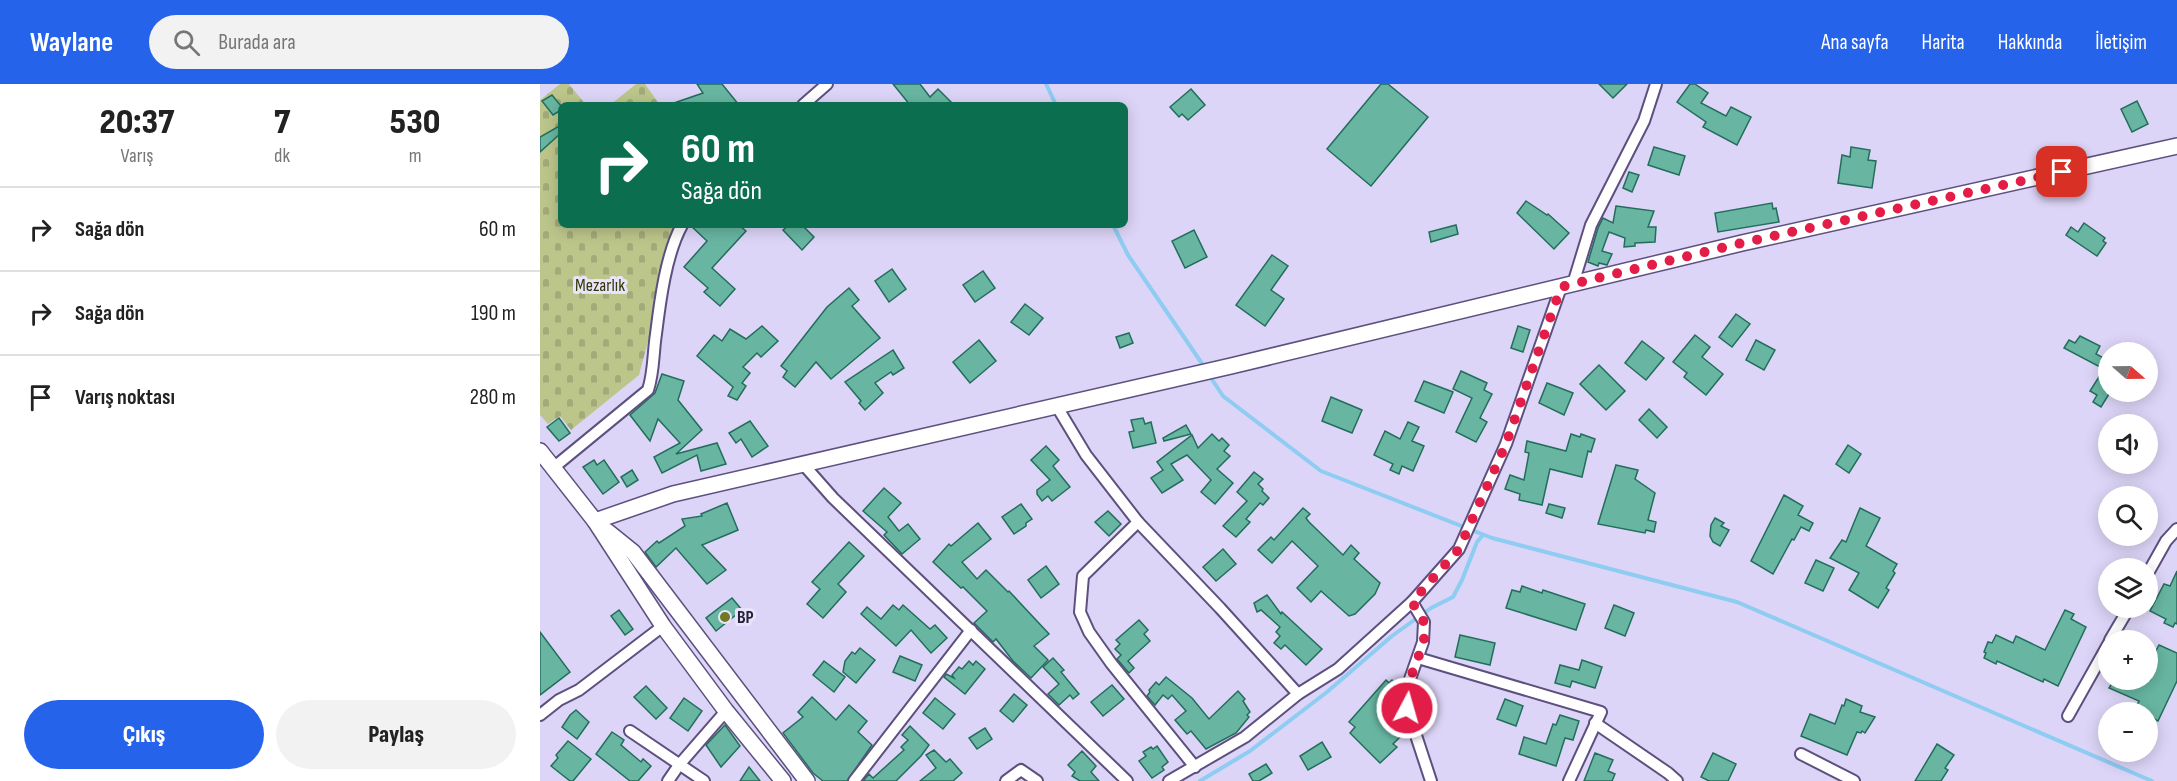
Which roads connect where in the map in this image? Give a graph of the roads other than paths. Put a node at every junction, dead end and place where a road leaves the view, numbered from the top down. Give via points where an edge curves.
1 (827, 84) edge
2 (1656, 84) edge
3 (806, 102) edge
4 (2177, 146) edge
5 (681, 228) edge
6 (1567, 285) junction
7 (1056, 405) junction
8 (540, 452) edge
9 (803, 464) junction
10 (553, 468) junction
11 (595, 521) junction
12 (1138, 522) junction
13 (2177, 529) edge
14 (2156, 558) edge
15 (1414, 606) junction
16 (663, 626) junction
17 (971, 630) junction
18 (1418, 658) junction
19 (2098, 663) edge
20 (1298, 694) junction
21 (726, 711) junction
22 (540, 715) edge
23 (2068, 716) dead end
24 (1596, 723) junction
25 (630, 731) dead end
26 (1802, 754) dead end
27 (679, 765) junction
28 (1195, 767) junction
29 (668, 781) edge
30 (704, 781) edge
31 (783, 781) edge
32 (807, 781) edge
33 (854, 781) edge
34 (1006, 781) edge
35 (1037, 781) edge
36 (1127, 781) edge
37 (1169, 781) edge
38 (1431, 781) edge
39 (1569, 781) edge
40 (1677, 781) edge
41 (1854, 781) edge

1 - 3 street
2 - 6 street via 1644,121 1591,225
4 - 6 main road
5 - 10 street via 668,265 648,390
6 - 7 main road
6 - 15 street via 1506,444 1459,549
7 - 9 main road
7 - 12 street via 1086,455
8 - 10 main road
9 - 11 main road via 673,494
9 - 17 street via 833,498
10 - 11 main road
11 - 16 main road
11 - 32 main road via 633,552
12 - 20 street
12 - 28 street via 1083,576 1080,612 1111,663
13 - 14 street
15 - 18 street via 1424,622 1424,642
15 - 20 street via 1338,669
16 - 21 main road
16 - 22 street
17 - 33 street
17 - 36 street
18 - 24 street via 1600,712
18 - 38 street via 1410,679 1407,708
19 - 23 street
20 - 28 street via 1245,737
21 - 27 street
21 - 31 main road
24 - 39 street
24 - 40 street
25 - 27 street
26 - 41 street
27 - 29 street
27 - 30 street
28 - 37 street
34 - 35 street via 1021,770

